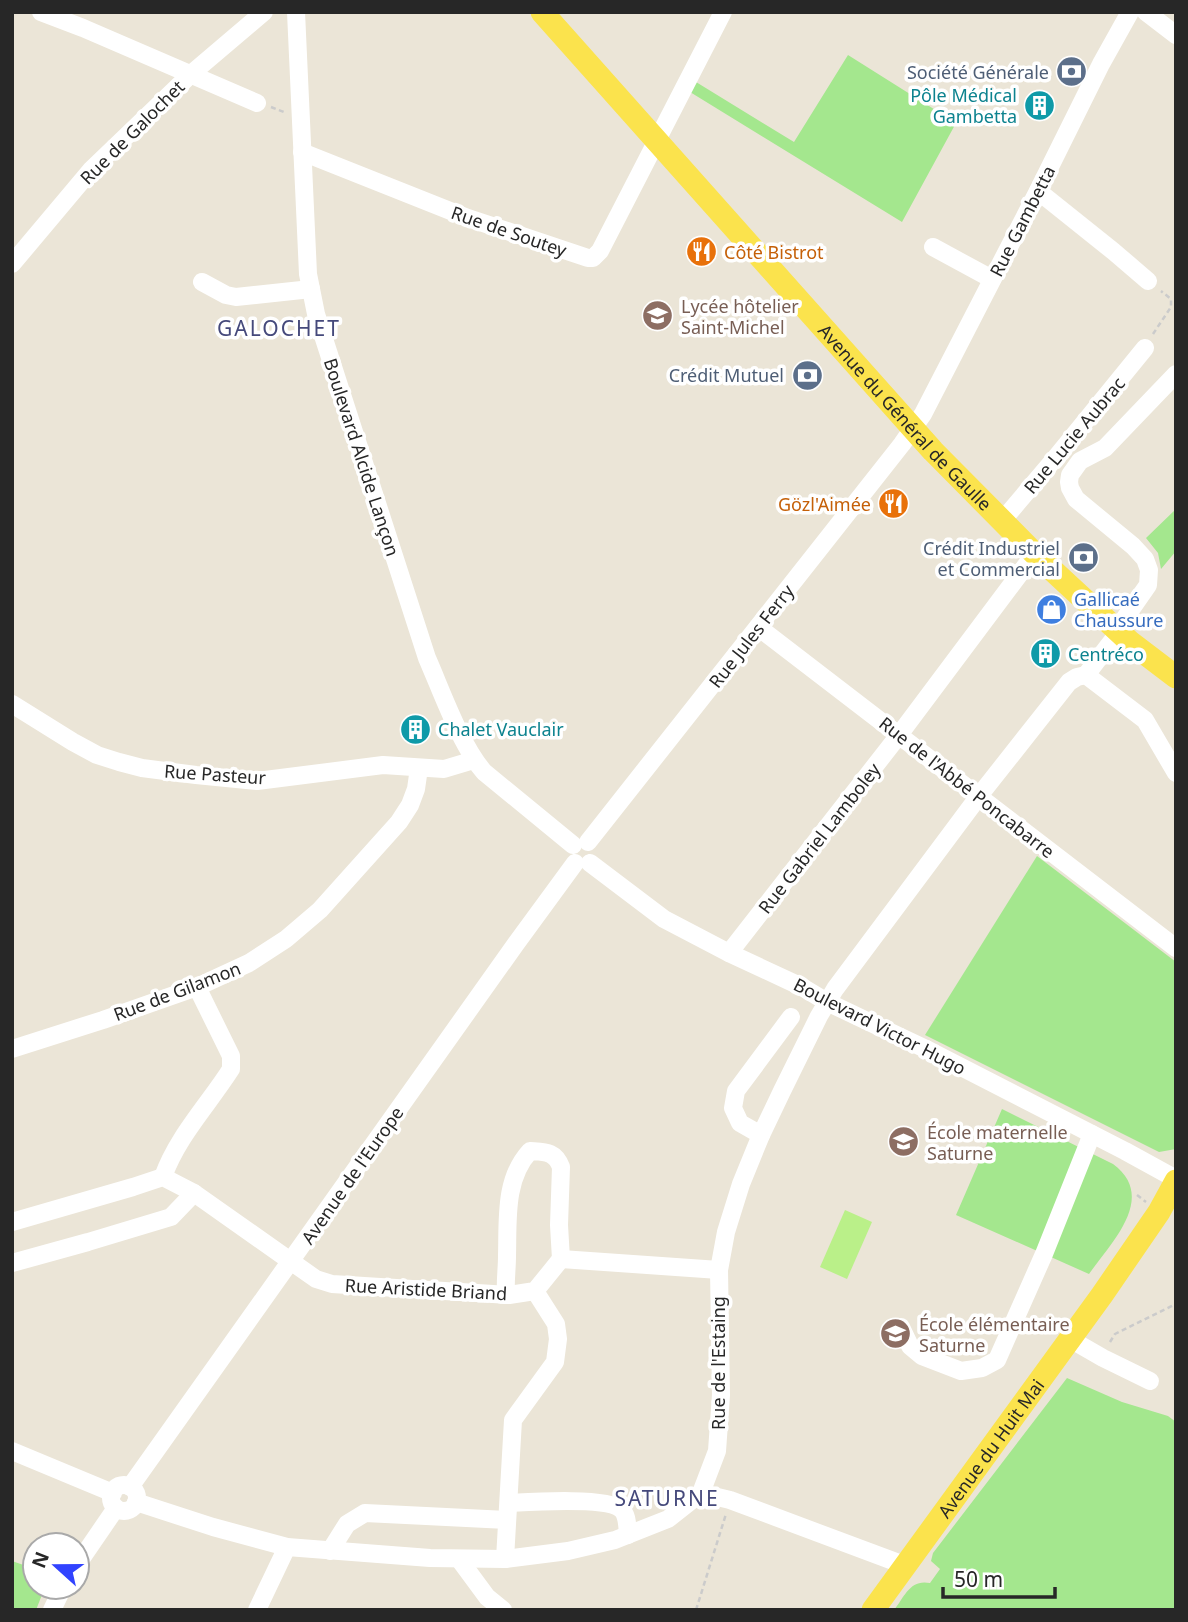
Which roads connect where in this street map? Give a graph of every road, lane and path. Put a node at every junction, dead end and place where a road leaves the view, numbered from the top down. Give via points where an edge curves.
1 (264, 12) edge
2 (296, 12) edge
3 (542, 12) edge
4 (723, 12) edge
5 (1130, 12) edge
6 (1146, 12) edge
7 (46, 13) edge
8 (1176, 35) edge
9 (191, 74) junction
10 (257, 103) joint
11 (300, 112) junction
12 (657, 141) junction
13 (302, 152) junction
14 (1038, 191) junction
15 (933, 247) dead end
16 (12, 264) edge
17 (992, 279) junction
18 (1148, 281) joint
19 (202, 282) dead end
20 (311, 289) junction
21 (1145, 348) joint
22 (1176, 374) edge
23 (912, 428) junction
24 (1002, 521) junction
25 (1036, 555) junction
26 (758, 627) junction
27 (1119, 632) junction
28 (1086, 675) junction
29 (1176, 677) edge
30 (12, 704) edge
31 (899, 735) junction
32 (474, 760) junction
33 (419, 768) junction
34 (1176, 773) edge
35 (979, 796) junction
36 (580, 844) junction
37 (582, 863) junction
38 (1176, 948) edge
39 (729, 953) junction
40 (197, 987) junction
41 (827, 1002) junction
42 (790, 1017) dead end
43 (12, 1049) edge
44 (1092, 1134) junction
45 (761, 1135) junction
46 (163, 1177) junction
47 (1176, 1180) edge
48 (194, 1194) junction
49 (12, 1222) edge
50 (561, 1259) junction
51 (290, 1262) junction
52 (12, 1263) edge
53 (719, 1270) junction
54 (535, 1291) junction
55 (506, 1295) junction
56 (1176, 1304) edge
57 (901, 1327) dead end
58 (1070, 1339) junction
59 (1100, 1356) junction
60 (1150, 1381) dead end
61 (12, 1451) edge
62 (701, 1493) junction
63 (133, 1494) junction
64 (114, 1500) junction
65 (730, 1500) junction
66 (508, 1512) junction
67 (628, 1535) junction
68 (91, 1540) edge
69 (287, 1547) junction
70 (330, 1550) junction
71 (459, 1559) junction
72 (505, 1559) junction
73 (904, 1565) junction
74 (257, 1610) edge
75 (503, 1610) edge
76 (696, 1610) edge
77 (873, 1610) edge

1 - 9 street, Rue de Galochet
2 - 11 street, Boulevard Alcide Lançon
3 - 12 main road, Avenue du Général de Gaulle
4 - 12 street
5 - 14 street, Rue Gambetta
6 - 8 street
7 - 9 street
9 - 10 street
9 - 16 street, Rue de Galochet via 91,170
10 - 11 path via 291,114
11 - 13 street, Boulevard Alcide Lançon
12 - 13 street, Rue de Soutey via 593,258 468,218
12 - 23 main road, Avenue du Général de Gaulle
13 - 20 street, Boulevard Alcide Lançon
14 - 17 street, Rue Gambetta
14 - 18 street
15 - 17 street
17 - 23 street, Rue Gambetta
18 - 21 path via 1172,303
19 - 20 street via 236,297
20 - 32 street, Boulevard Alcide Lançon via 427,658
21 - 24 street, Rue Lucie Aubrac
22 - 27 street via 1105,448 1080,461 1070,475 1076,499 1148,564 1148,585
23 - 24 main road, Avenue du Général de Gaulle
23 - 26 street, Rue Jules Ferry
24 - 25 main road, Avenue du Général de Gaulle
25 - 27 main road, Avenue du Général de Gaulle
25 - 31 street, Rue Gabriel Lamboley
26 - 31 street, Rue de l'Abbé Poncabarre
26 - 36 street, Rue Jules Ferry
27 - 28 street
27 - 29 main road, Avenue du Général de Gaulle
28 - 34 street via 1145,720
28 - 35 street, Rue de l'Estaing via 1069,682
30 - 33 street, Rue Pasteur via 97,755 142,768 257,781 383,765
31 - 35 street, Rue de l'Abbé Poncabarre
31 - 39 street, Rue Gabriel Lamboley
32 - 33 street, Rue Pasteur via 444,769
32 - 36 street, Boulevard Alcide Lançon
33 - 40 street, Rue de Gilamon via 416,789 399,822 320,910 259,957
35 - 38 street, Rue de l'Abbé Poncabarre
35 - 41 street, Rue de l'Estaing
36 - 37 street via 569,853
37 - 39 street, Boulevard Victor Hugo via 664,919
37 - 51 street, Avenue de l'Europe via 515,945
39 - 41 street, Boulevard Victor Hugo
40 - 43 street, Rue de Gilamon
40 - 46 street via 231,1056 231,1069 180,1141
41 - 44 street, Boulevard Victor Hugo
41 - 45 street, Rue de l'Estaing
42 - 45 street via 736,1091 733,1108 740,1123
44 - 47 street, Boulevard Victor Hugo
44 - 57 street via 998,1360 961,1371 922,1356 910,1346
45 - 53 street, Rue de l'Estaing via 741,1184
46 - 48 street, Rue Aristide Briand
46 - 49 street
47 - 58 main road, Avenue du Huit Mai via 1159,1212
48 - 51 street, Rue Aristide Briand
48 - 52 street via 171,1217
50 - 53 street
50 - 54 street
50 - 55 street via 561,1167 552,1154 530,1151 520,1161 512,1185
51 - 55 street, Rue Aristide Briand via 332,1284
51 - 63 street, Avenue de l'Europe
53 - 62 street, Rue de l'Estaing via 717,1451
54 - 55 street, Rue Aristide Briand
54 - 66 street via 556,1324 558,1339 555,1362 513,1420
56 - 59 path via 1115,1334
58 - 59 street
58 - 73 main road, Avenue du Huit Mai
59 - 60 street
61 - 64 street
62 - 65 street
62 - 67 street via 668,1519
63 - 64 street via 128,1510 123,1511
63 - 69 street via 213,1527
64 - 68 street
65 - 73 street
65 - 76 path
66 - 67 street via 575,1501 616,1506 627,1518
66 - 70 street via 365,1513 347,1524
66 - 72 street
67 - 72 street via 568,1551
69 - 70 street
69 - 74 street
70 - 71 street
71 - 72 street
71 - 75 street via 487,1597
73 - 77 main road, Avenue du Huit Mai

